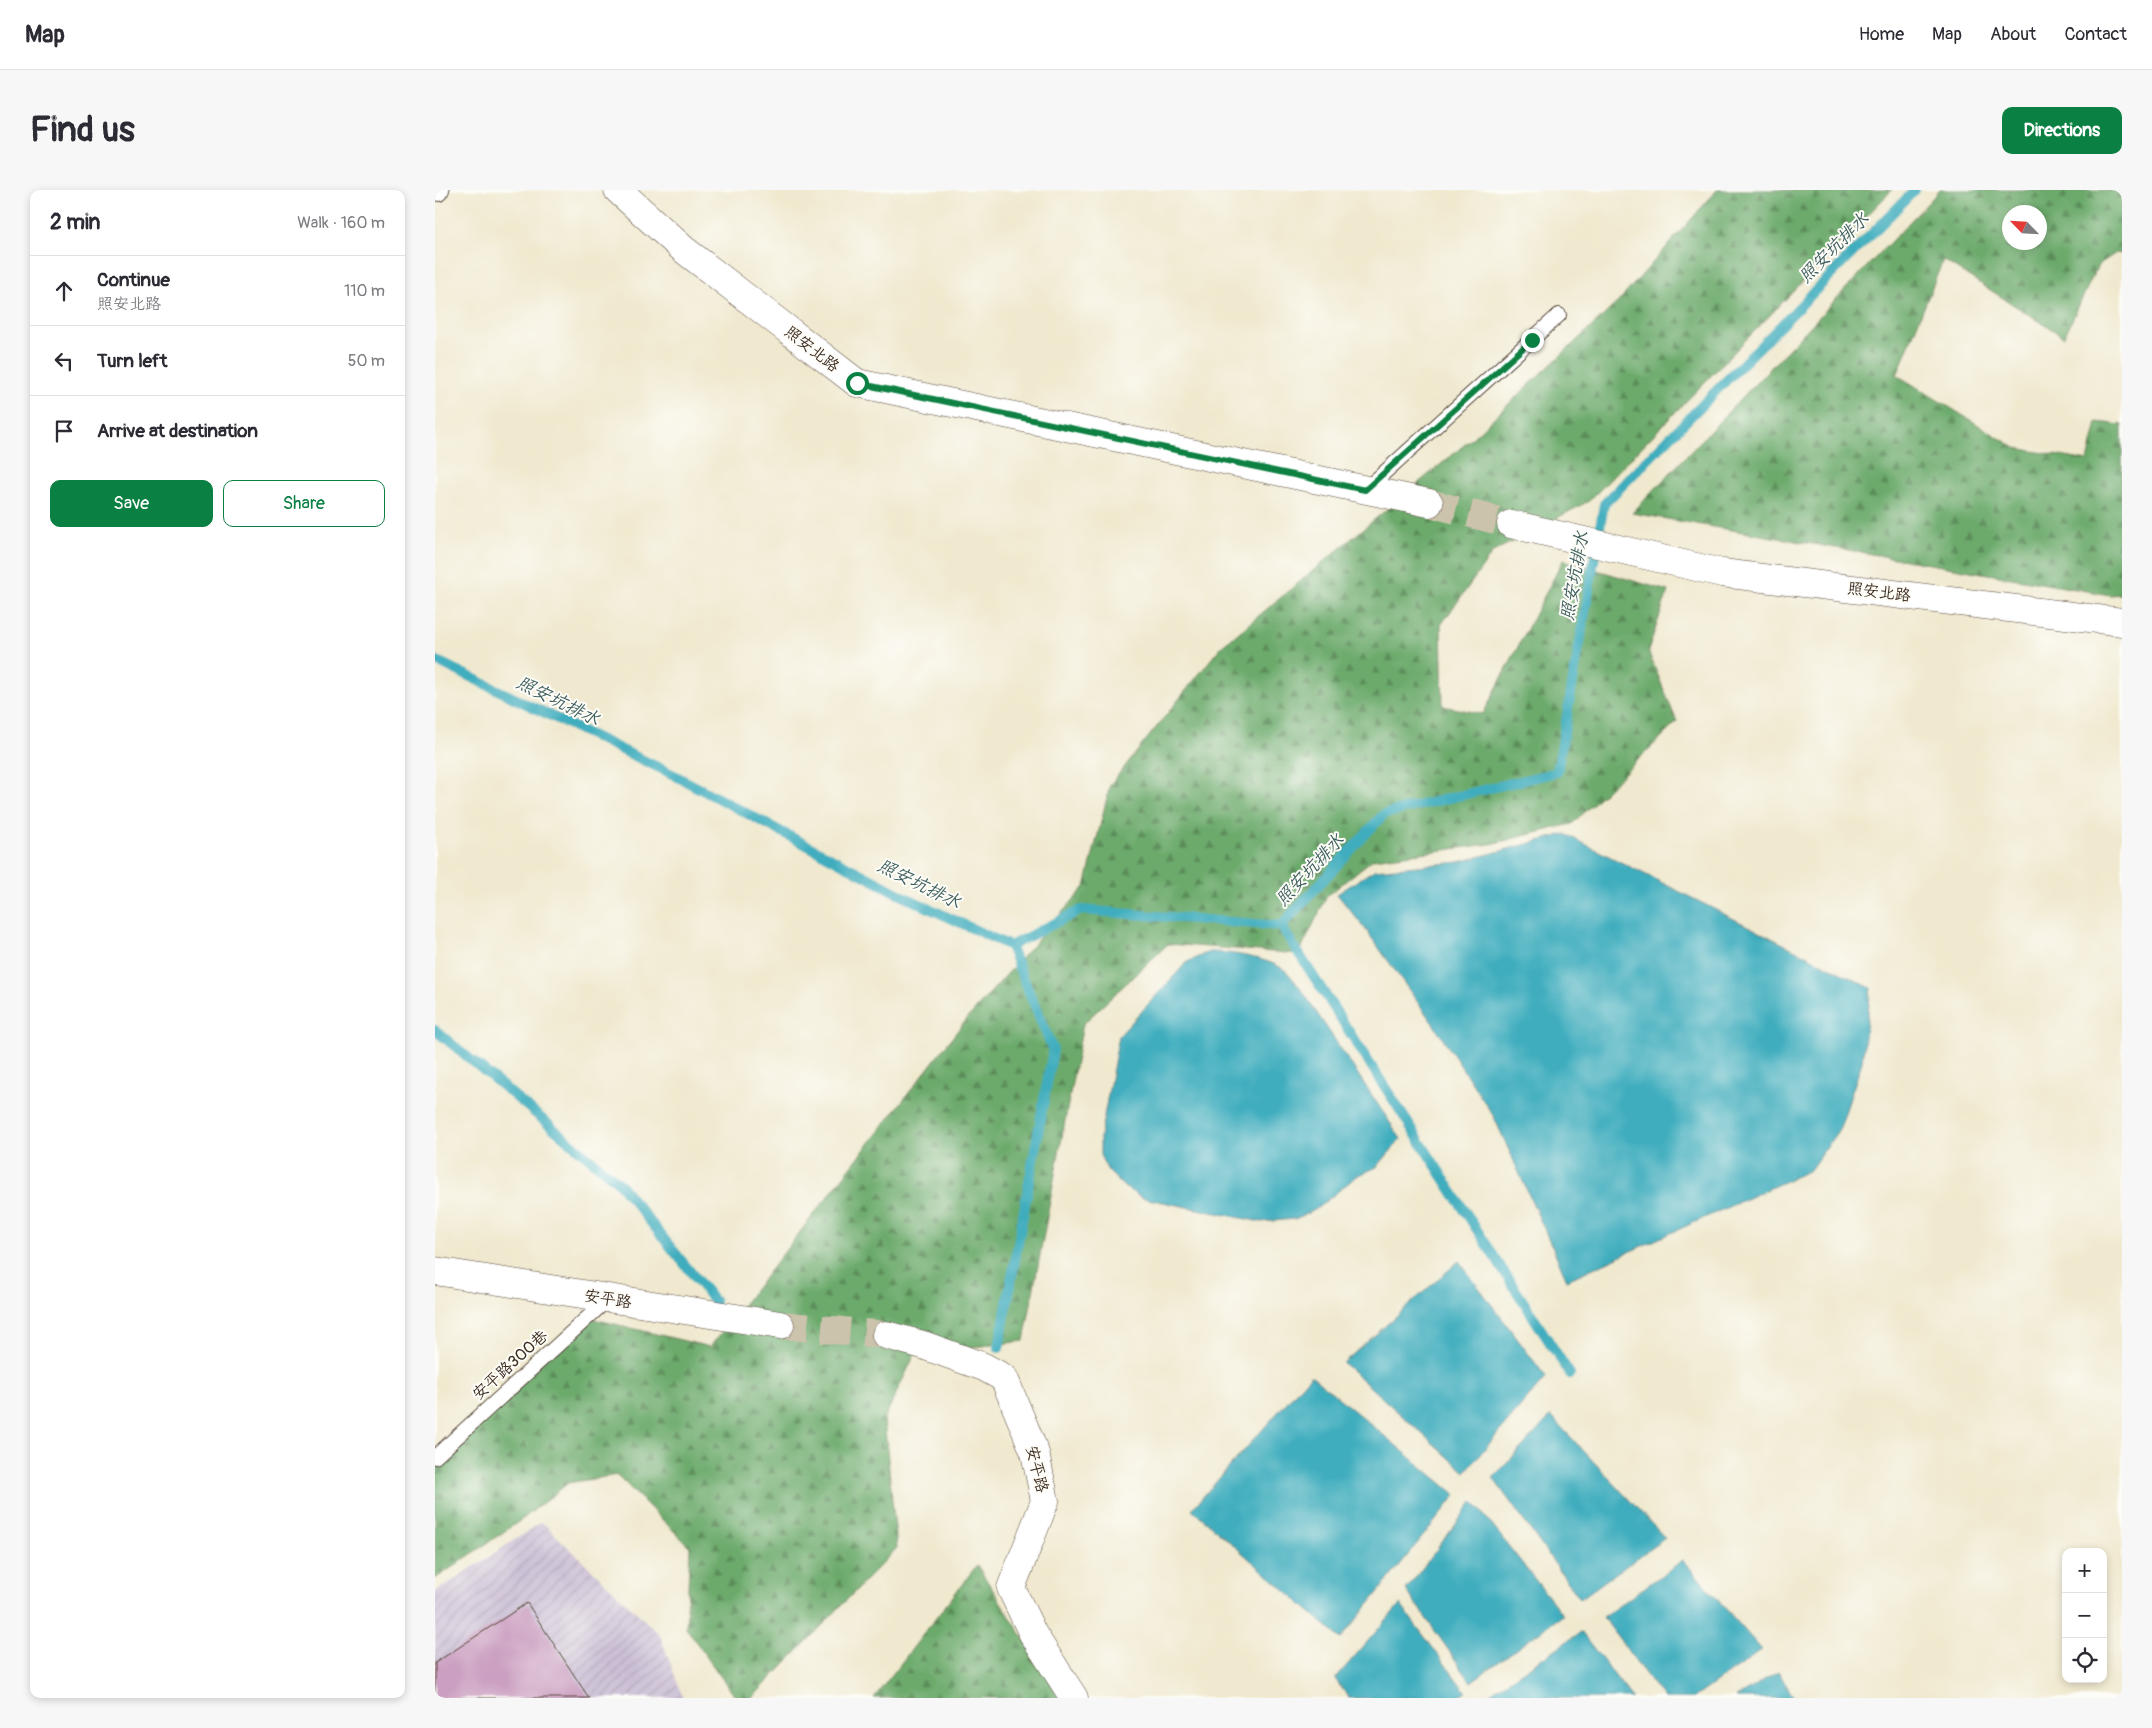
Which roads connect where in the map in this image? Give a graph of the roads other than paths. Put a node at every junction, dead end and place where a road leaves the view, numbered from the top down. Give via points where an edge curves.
1 (442, 190) edge
2 (619, 190) edge
3 (435, 193) edge
4 (1559, 315) dead end
5 (1365, 490) junction
6 (1429, 503) tunnel mouth
7 (1511, 524) tunnel mouth
8 (2122, 622) edge
9 (435, 1271) edge
10 (608, 1299) junction
11 (781, 1325) tunnel mouth
12 (886, 1335) tunnel mouth
13 (435, 1457) edge
14 (1074, 1698) edge

1 - 3 lane
2 - 5 street, 照安北路 via 683,249 857,383
4 - 5 lane
5 - 6 street, 照安北路
7 - 8 street, 照安北路 via 1723,573
9 - 10 street, 安平路
10 - 11 street, 安平路
10 - 13 lane, 安平路300巷
12 - 14 street, 安平路 via 923,1345 1004,1378 1035,1453 1045,1501 1011,1588 1033,1634

